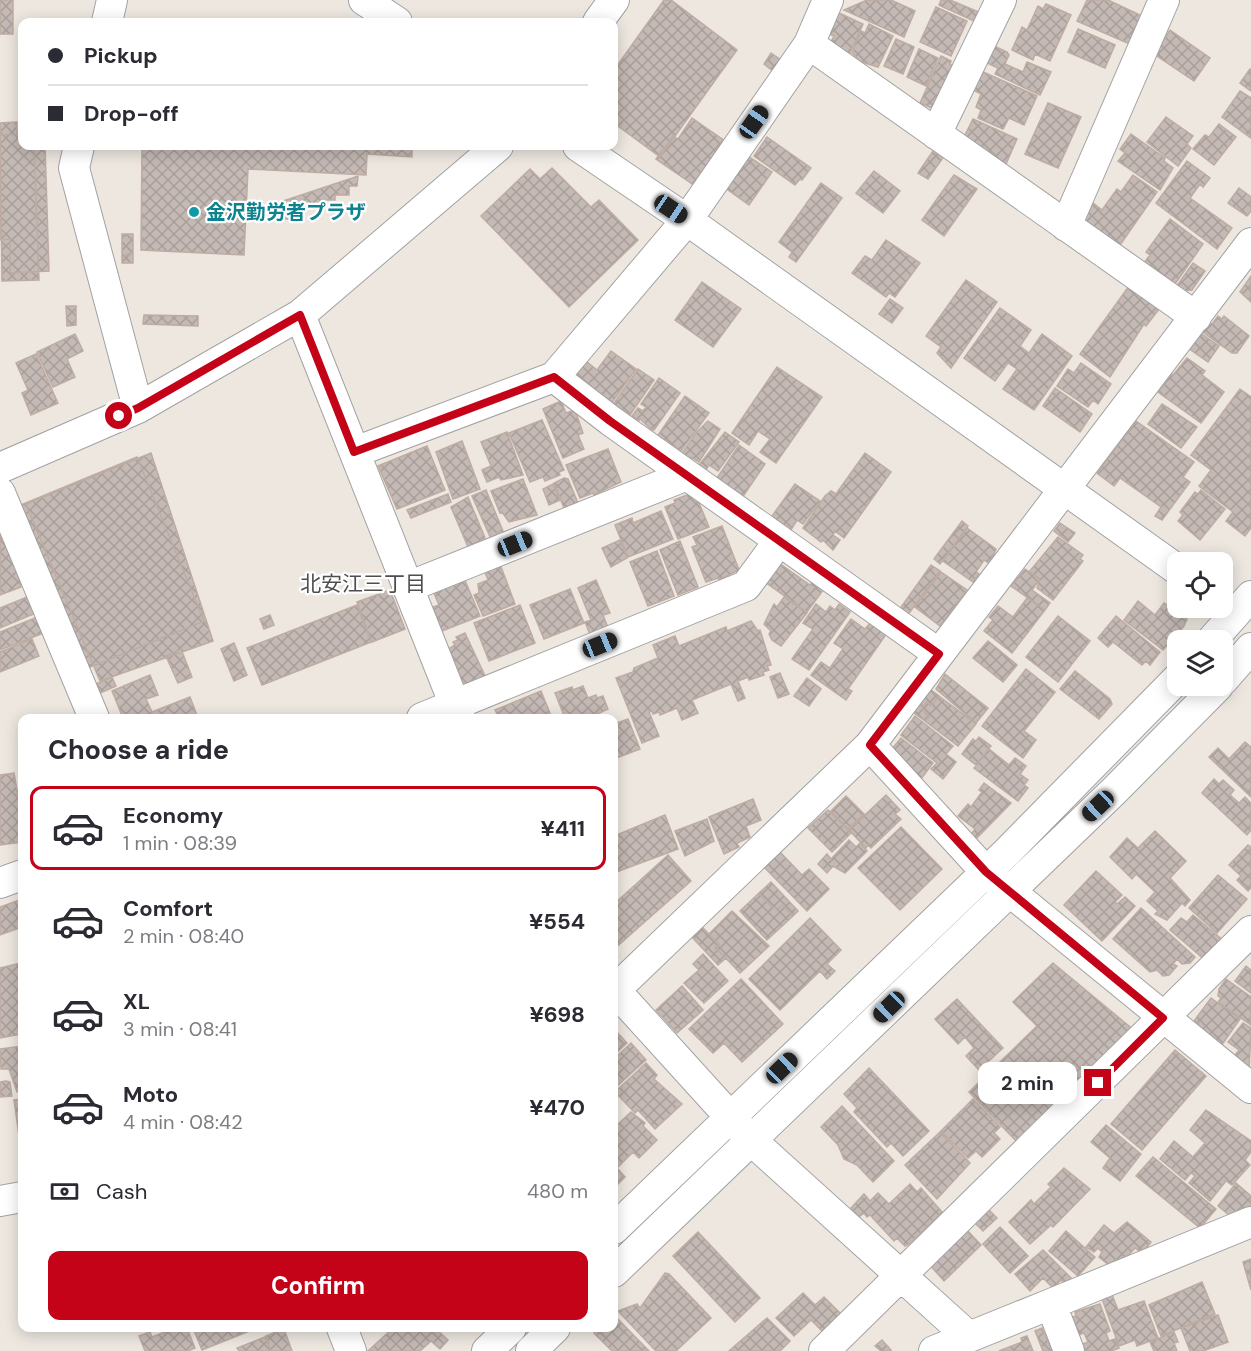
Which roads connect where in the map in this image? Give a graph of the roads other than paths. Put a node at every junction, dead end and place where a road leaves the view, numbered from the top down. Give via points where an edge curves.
1 (112, 0) edge
2 (364, 0) edge
3 (614, 0) edge
4 (828, 0) edge
5 (1001, 0) edge
6 (1164, 0) edge
7 (108, 18) edge
8 (391, 18) edge
9 (601, 18) edge
10 (808, 44) junction
11 (936, 134) junction
12 (78, 150) edge
13 (493, 150) edge
14 (584, 150) edge
15 (687, 220) junction
16 (1066, 226) junction
17 (1251, 243) edge
18 (300, 315) junction
19 (1196, 317) junction
20 (554, 377) junction
21 (138, 408) junction
22 (354, 452) junction
23 (0, 468) edge
24 (687, 475) junction
25 (1065, 490) junction
26 (0, 493) edge
27 (779, 541) junction
28 (1167, 562) edge
29 (408, 587) junction
30 (1240, 608) edge
31 (1221, 630) edge
32 (1251, 648) edge
33 (939, 654) junction
34 (1233, 668) edge
35 (1167, 690) edge
36 (1208, 696) edge
37 (458, 712) edge
38 (92, 714) edge
39 (870, 745) junction
40 (18, 876) edge
41 (997, 881) junction
42 (0, 883) edge
43 (1251, 931) edge
44 (618, 986) edge
45 (618, 994) edge
46 (1163, 1018) junction
47 (1251, 1088) edge
48 (730, 1117) junction
49 (751, 1140) junction
50 (18, 1198) edge
51 (0, 1201) edge
52 (1251, 1222) edge
53 (618, 1225) edge
54 (618, 1268) edge
55 (902, 1276) junction
56 (1051, 1305) junction
57 (344, 1332) edge
58 (507, 1332) edge
59 (551, 1332) edge
60 (969, 1337) junction
61 (351, 1351) edge
62 (487, 1351) edge
63 (531, 1351) edge
64 (824, 1351) edge
65 (934, 1351) edge
66 (1069, 1351) edge

1 - 7 street
2 - 8 street
3 - 9 street
4 - 10 street
5 - 11 street
6 - 16 street
10 - 11 street
10 - 15 street
11 - 16 street
12 - 21 street via 74,168
13 - 18 street
14 - 15 street
15 - 20 street
15 - 25 street
16 - 19 street
17 - 19 street
18 - 21 street
18 - 22 street
19 - 25 street
20 - 22 street
20 - 24 street
21 - 23 street
22 - 29 street
24 - 27 street
24 - 29 street
25 - 28 street
25 - 33 street
26 - 38 street
27 - 33 street
27 - 37 street via 746,586
29 - 37 street
30 - 31 street
32 - 34 street
33 - 39 street
35 - 41 street
36 - 41 street via 1114,791
39 - 41 street
39 - 44 street
40 - 42 street
41 - 46 street
41 - 48 street
41 - 49 street
43 - 46 street
45 - 48 street
46 - 47 street
46 - 55 street
48 - 49 street
48 - 53 street
49 - 54 street
49 - 55 street
50 - 51 street
52 - 56 street
55 - 60 street
55 - 64 street
56 - 60 street
56 - 66 street
57 - 61 street
58 - 62 street
59 - 63 street
60 - 65 street

